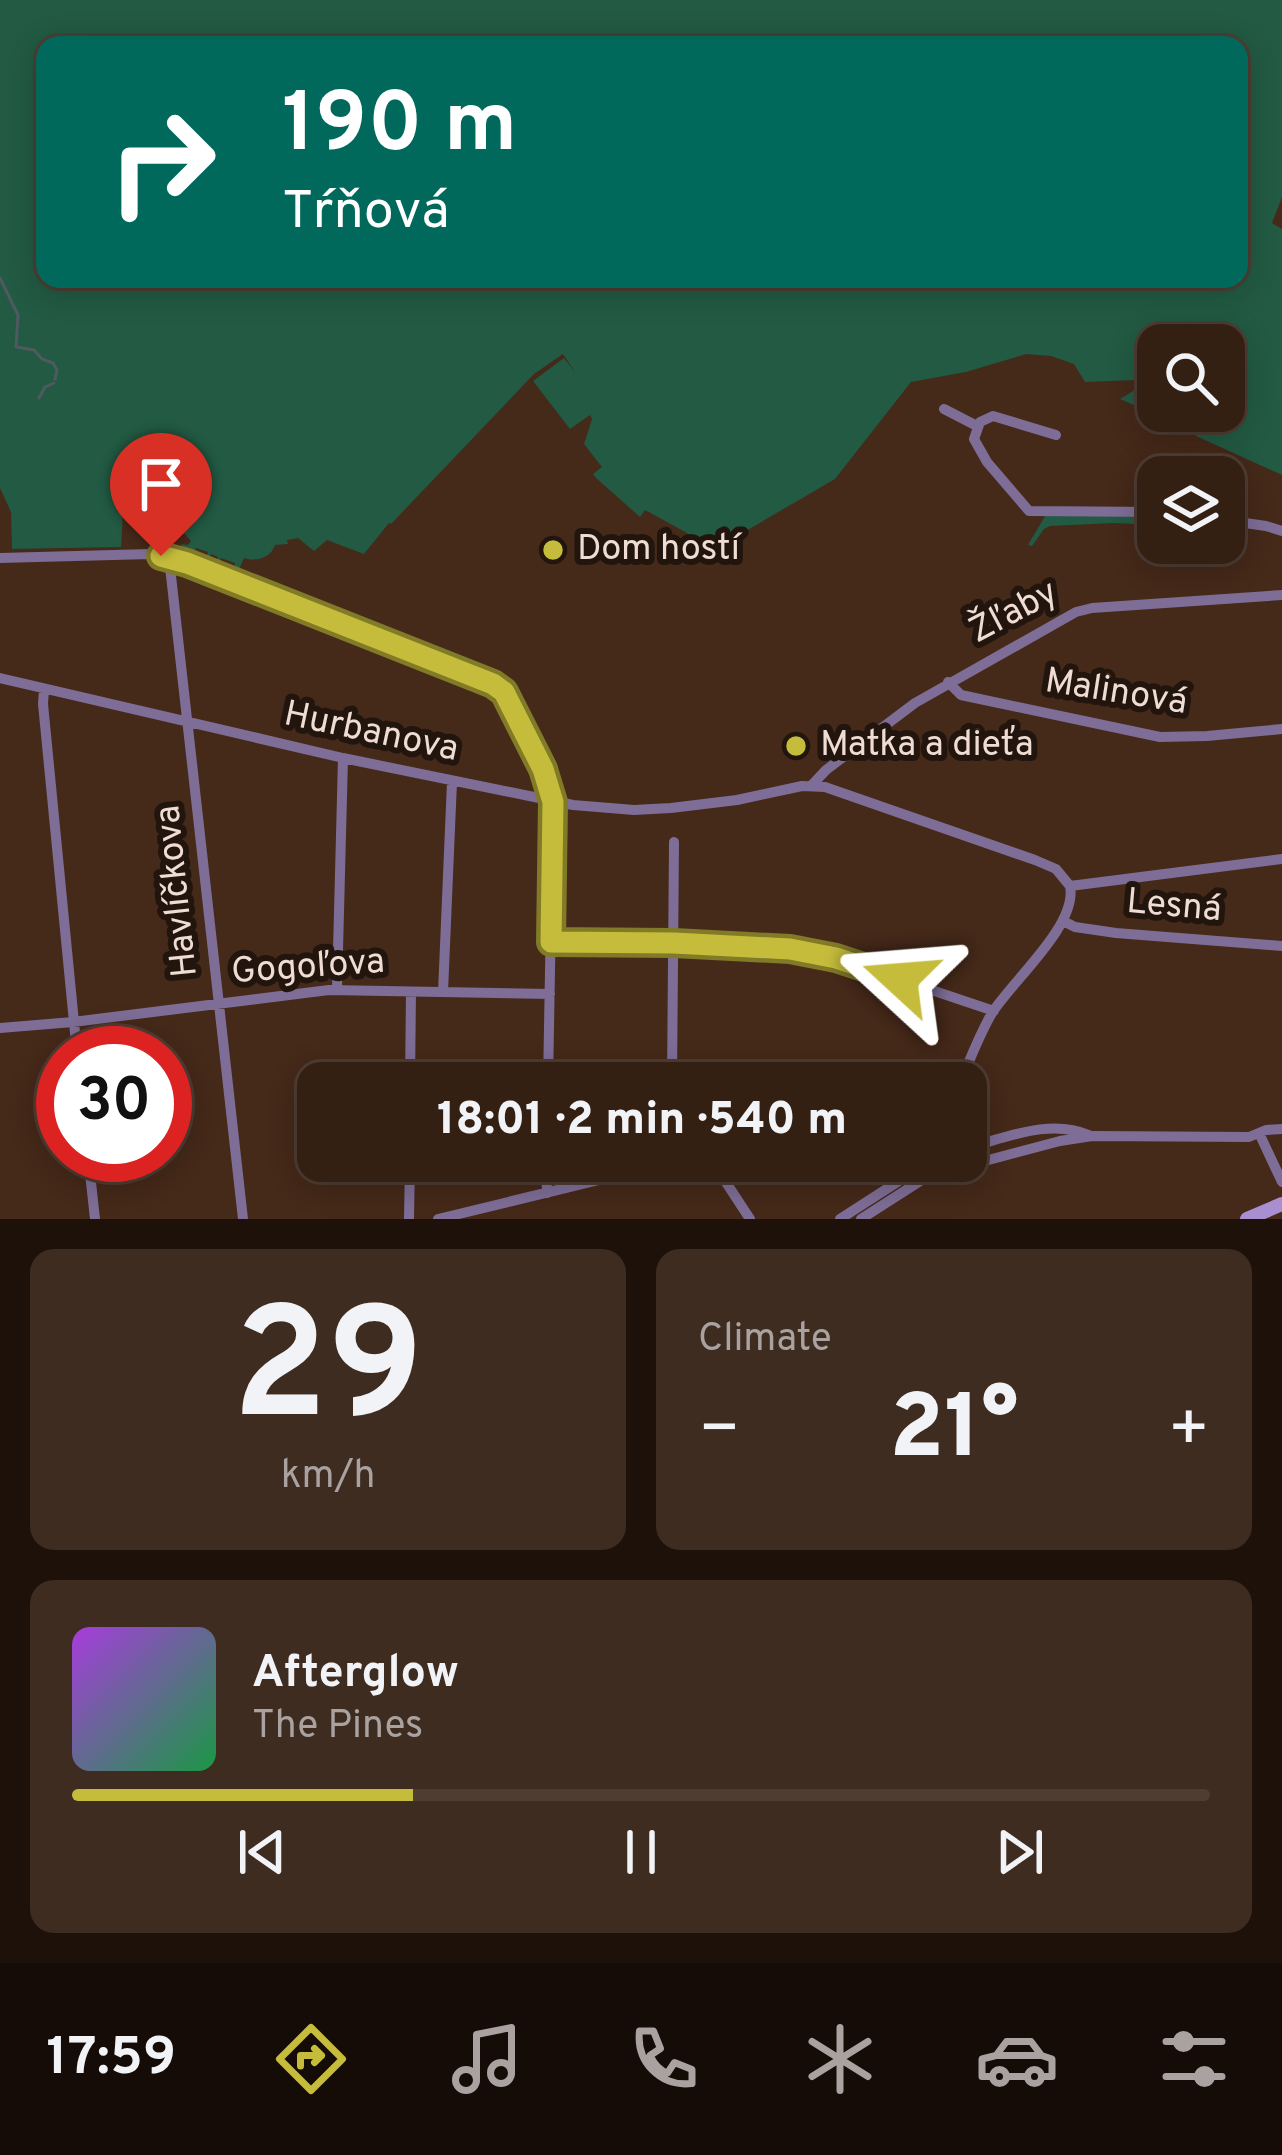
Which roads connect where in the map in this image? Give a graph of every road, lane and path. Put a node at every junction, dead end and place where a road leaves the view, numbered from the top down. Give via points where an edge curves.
1 (944, 409) dead end
2 (977, 426) junction
3 (1056, 435) dead end
4 (1137, 512) edge
5 (1245, 523) edge
6 (1282, 531) edge
7 (0, 558) edge
8 (169, 558) junction
9 (1282, 595) edge
10 (0, 678) edge
11 (948, 682) junction
12 (44, 689) junction
13 (188, 722) junction
14 (1282, 729) edge
15 (343, 758) junction
16 (452, 782) junction
17 (811, 786) junction
18 (553, 802) junction
19 (674, 842) dead end
20 (1282, 859) edge
21 (1070, 886) junction
22 (1063, 921) junction
23 (551, 942) junction
24 (674, 943) junction
25 (1282, 946) edge
26 (337, 989) junction
27 (411, 992) junction
28 (443, 992) junction
29 (550, 994) junction
30 (221, 1004) junction
31 (994, 1011) junction
32 (74, 1022) junction
33 (74, 1026) edge
34 (0, 1028) edge
35 (410, 1062) edge
36 (548, 1062) edge
37 (672, 1062) edge
38 (970, 1062) edge
39 (1282, 1129) edge
40 (1259, 1132) junction
41 (1092, 1136) junction
42 (987, 1143) edge
43 (987, 1155) edge
44 (91, 1182) edge
45 (410, 1182) edge
46 (547, 1182) edge
47 (588, 1182) edge
48 (726, 1182) edge
49 (906, 1182) edge
50 (916, 1182) edge
51 (1282, 1182) edge
52 (547, 1192) junction
53 (1282, 1204) edge
54 (95, 1219) edge
55 (243, 1219) edge
56 (410, 1219) edge
57 (438, 1219) edge
58 (750, 1219) edge
59 (840, 1219) edge
60 (861, 1219) edge
61 (1247, 1219) edge

1 - 2 street
2 - 3 street via 998,416
2 - 4 street via 976,447 1029,511
5 - 6 street
7 - 8 street
8 - 13 street, Havlíčkova
8 - 18 street via 500,688
9 - 11 street, Žľaby via 1084,609
10 - 12 street, Hurbanova
11 - 14 street, Malinová via 961,694 1160,736
11 - 17 street, Žľaby
12 - 13 street, Hurbanova
12 - 32 street
13 - 15 street, Hurbanova
13 - 30 street, Havlíčkova
15 - 16 street, Hurbanova
15 - 26 street
16 - 18 street, Hurbanova
16 - 28 street
17 - 18 street, Hurbanova via 656,809
17 - 21 street, Hurbanova via 1035,860
18 - 23 street
19 - 24 street
20 - 21 street
21 - 22 street
22 - 25 street, Lesná
22 - 31 street
23 - 24 street
23 - 29 street
24 - 31 street via 810,952
24 - 37 street
26 - 27 street, Gogoľova
26 - 30 street, Gogoľova
27 - 28 street, Gogoľova
27 - 35 street
28 - 29 street, Gogoľova
29 - 36 street
30 - 32 street, Gogoľova
30 - 55 street, Havlíčkova
31 - 38 street
32 - 33 street
32 - 34 street, Gogoľova
39 - 40 street
40 - 41 street
40 - 51 street
41 - 42 street via 1064,1127
41 - 43 street
44 - 54 street
45 - 56 street
46 - 52 street
47 - 52 street
48 - 58 street
49 - 59 street
50 - 60 street
52 - 57 street
53 - 61 main road

